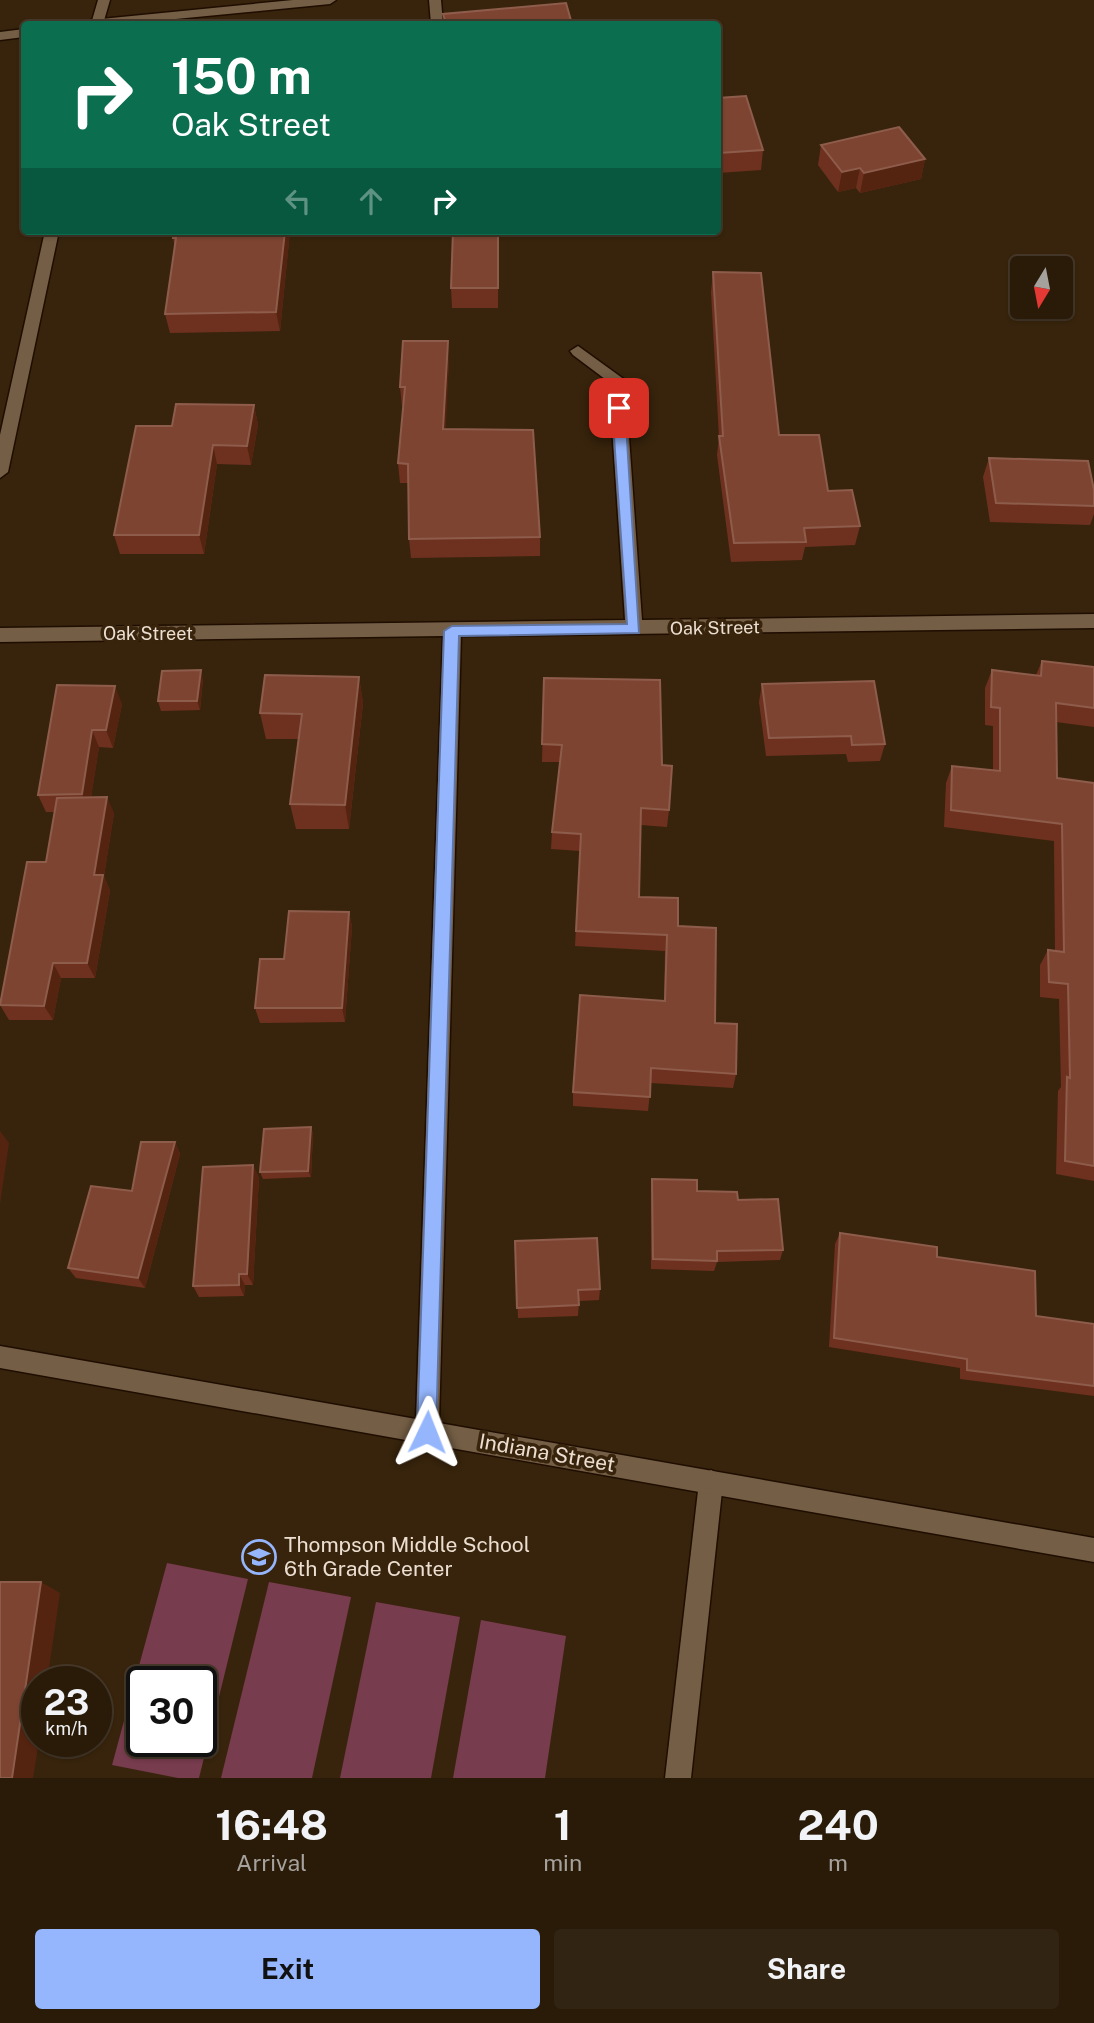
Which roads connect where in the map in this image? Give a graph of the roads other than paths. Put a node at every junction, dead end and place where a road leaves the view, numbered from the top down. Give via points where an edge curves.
1 (104, 0) edge
2 (330, 0) edge
3 (435, 0) edge
4 (98, 21) edge
5 (126, 21) edge
6 (437, 21) edge
7 (21, 33) edge
8 (0, 36) edge
9 (51, 235) edge
10 (578, 351) dead end
11 (0, 472) edge
12 (1094, 621) edge
13 (634, 629) junction
14 (452, 631) junction
15 (0, 635) edge
16 (0, 1357) edge
17 (427, 1432) junction
18 (711, 1482) junction
19 (1094, 1550) edge
20 (678, 1778) edge

1 - 4 street
2 - 5 street
3 - 6 street
7 - 8 street
9 - 11 street
10 - 13 street via 617,380
12 - 13 street, Oak Street
13 - 14 street, Oak Street
14 - 15 street, Oak Street
14 - 17 street
16 - 17 street, Indiana Street
17 - 18 street, Indiana Street
18 - 19 street, Indiana Street
18 - 20 street

